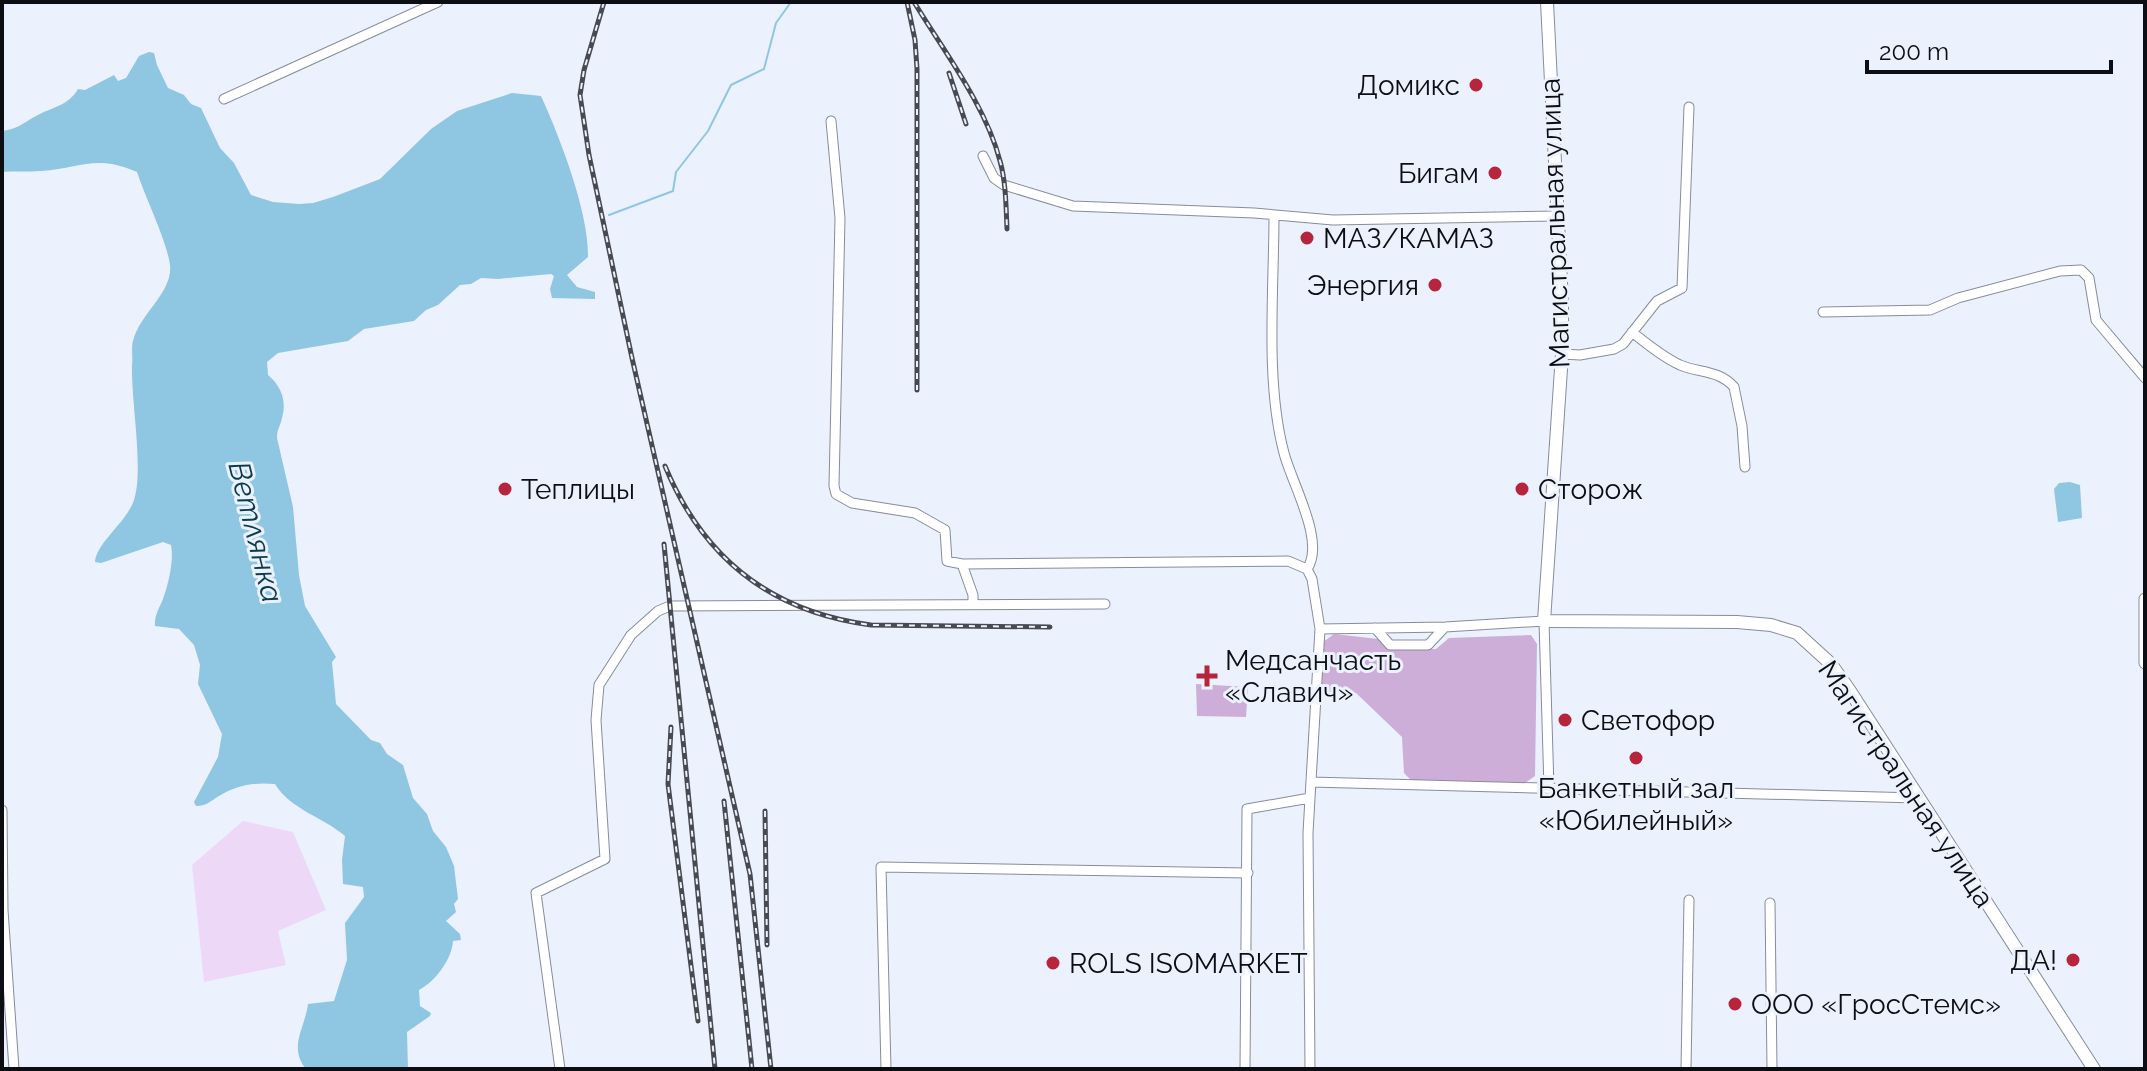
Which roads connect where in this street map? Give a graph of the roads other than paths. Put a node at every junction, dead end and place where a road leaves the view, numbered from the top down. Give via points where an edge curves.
1 (438, 2) edge
2 (1547, 2) edge
3 (224, 99) dead end
4 (1689, 107) dead end
5 (831, 121) dead end
6 (983, 156) dead end
7 (1274, 215) junction
8 (1558, 216) junction
9 (1823, 312) dead end
10 (1632, 332) junction
11 (1562, 354) junction
12 (2145, 378) edge
13 (1745, 467) dead end
14 (962, 564) junction
15 (1307, 569) junction
16 (2145, 599) edge
17 (973, 603) junction
18 (1105, 604) dead end
19 (1544, 621) junction
20 (1445, 627) junction
21 (1375, 628) junction
22 (1320, 629) junction
23 (2145, 663) edge
24 (1311, 782) junction
25 (1549, 788) junction
26 (1310, 798) junction
27 (1917, 798) junction
28 (2, 810) edge
29 (1248, 873) junction
30 (1689, 900) dead end
31 (1770, 903) dead end
32 (14, 1069) edge
33 (560, 1069) edge
34 (886, 1069) edge
35 (1245, 1069) edge
36 (1310, 1069) edge
37 (1686, 1069) edge
38 (1772, 1069) edge
39 (2094, 1069) edge

1 - 3 street
2 - 8 main road, Магистральная улица
4 - 10 street via 1682,288 1657,301
5 - 14 street via 840,218 836,494 852,503 915,513 945,530 947,561
6 - 7 street via 1004,185 1073,206
7 - 8 street via 1333,220
7 - 15 street via 1275,414 1314,540 1314,558
8 - 11 main road, Магистральная улица
9 - 12 street via 1930,310 1958,298 2074,270 2085,273 2090,284 2096,320
10 - 11 street via 1614,349
10 - 13 street via 1679,365 1715,373 1734,387
11 - 19 main road, Магистральная улица
14 - 15 street via 1288,561
14 - 17 street
15 - 22 street
16 - 23 street
17 - 18 street
17 - 33 street via 670,606 631,635 599,685 596,720 605,859 536,893
19 - 20 street
19 - 25 street
19 - 27 main road, Магистральная улица via 1737,622 1797,633 1831,664
20 - 21 street
20 - 21 street via 1428,645 1390,645
21 - 22 street
22 - 24 street
24 - 25 street
24 - 26 street
25 - 27 street
26 - 29 street via 1247,809
26 - 36 street
27 - 39 main road, Магистральная улица
28 - 32 street
29 - 34 street via 881,867
29 - 35 street
30 - 37 street
31 - 38 street

